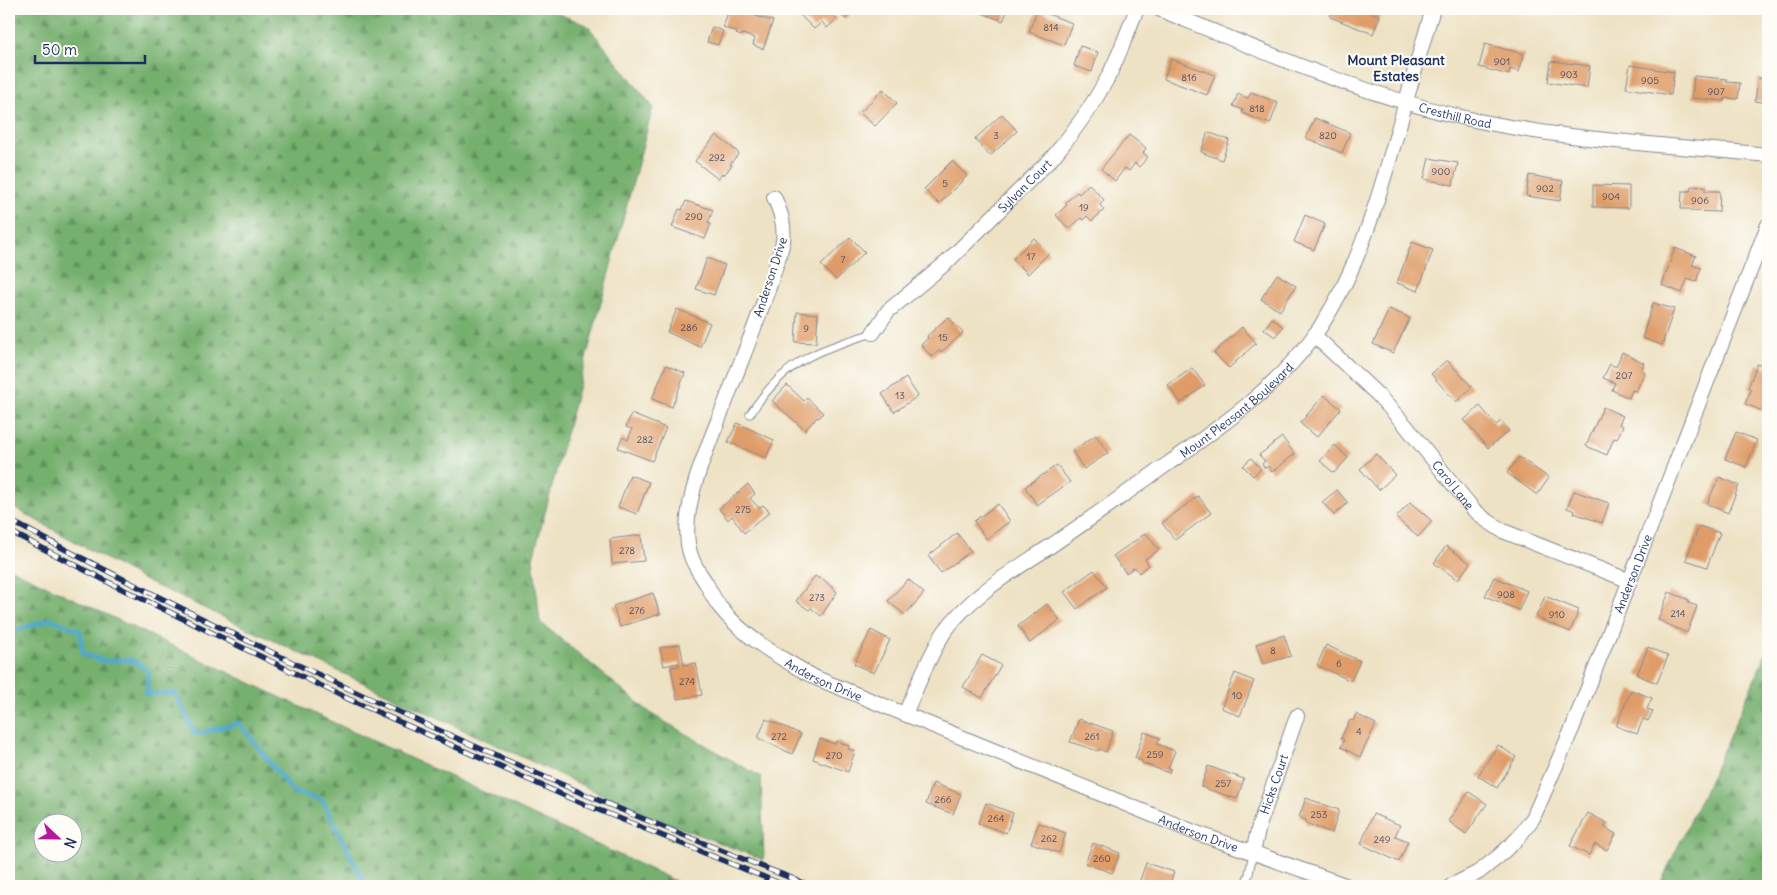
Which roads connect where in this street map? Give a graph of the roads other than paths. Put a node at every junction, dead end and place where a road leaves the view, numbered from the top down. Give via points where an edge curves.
1 (1137, 9) edge
2 (1159, 9) edge
3 (1433, 9) edge
4 (1406, 103) junction
5 (1768, 155) edge
6 (774, 197) dead end
7 (1768, 225) edge
8 (873, 333) joint
9 (1314, 335) junction
10 (750, 414) dead end
11 (1630, 581) junction
12 (905, 714) junction
13 (1297, 716) dead end
14 (1253, 852) junction
15 (1244, 886) edge
16 (1348, 886) edge
17 (1450, 886) edge

1 - 8 street, Sylvan Court via 1108,78 1066,141 946,262 888,311
2 - 4 street, Cresthill Road via 1294,64
3 - 4 street, Mount Pleasant Boulevard
4 - 5 street, Cresthill Road via 1486,122 1575,136
4 - 9 street, Mount Pleasant Boulevard via 1364,240 1337,299
6 - 12 street, Anderson Drive via 785,229 783,242 697,478 688,521 691,556 719,606 754,639 816,678
7 - 11 street, Anderson Drive
8 - 10 lane via 810,355 788,370 762,396
9 - 11 street, Carol Lane via 1378,395 1473,509 1486,520 1503,531
9 - 12 street, Mount Pleasant Boulevard via 1264,390 1227,420 989,588 966,608 945,631
11 - 17 street, Anderson Drive via 1533,818 1499,856 1479,872
12 - 14 street, Anderson Drive via 1184,828
13 - 14 street, Hicks Court
14 - 15 lane
14 - 16 street, Anderson Drive

